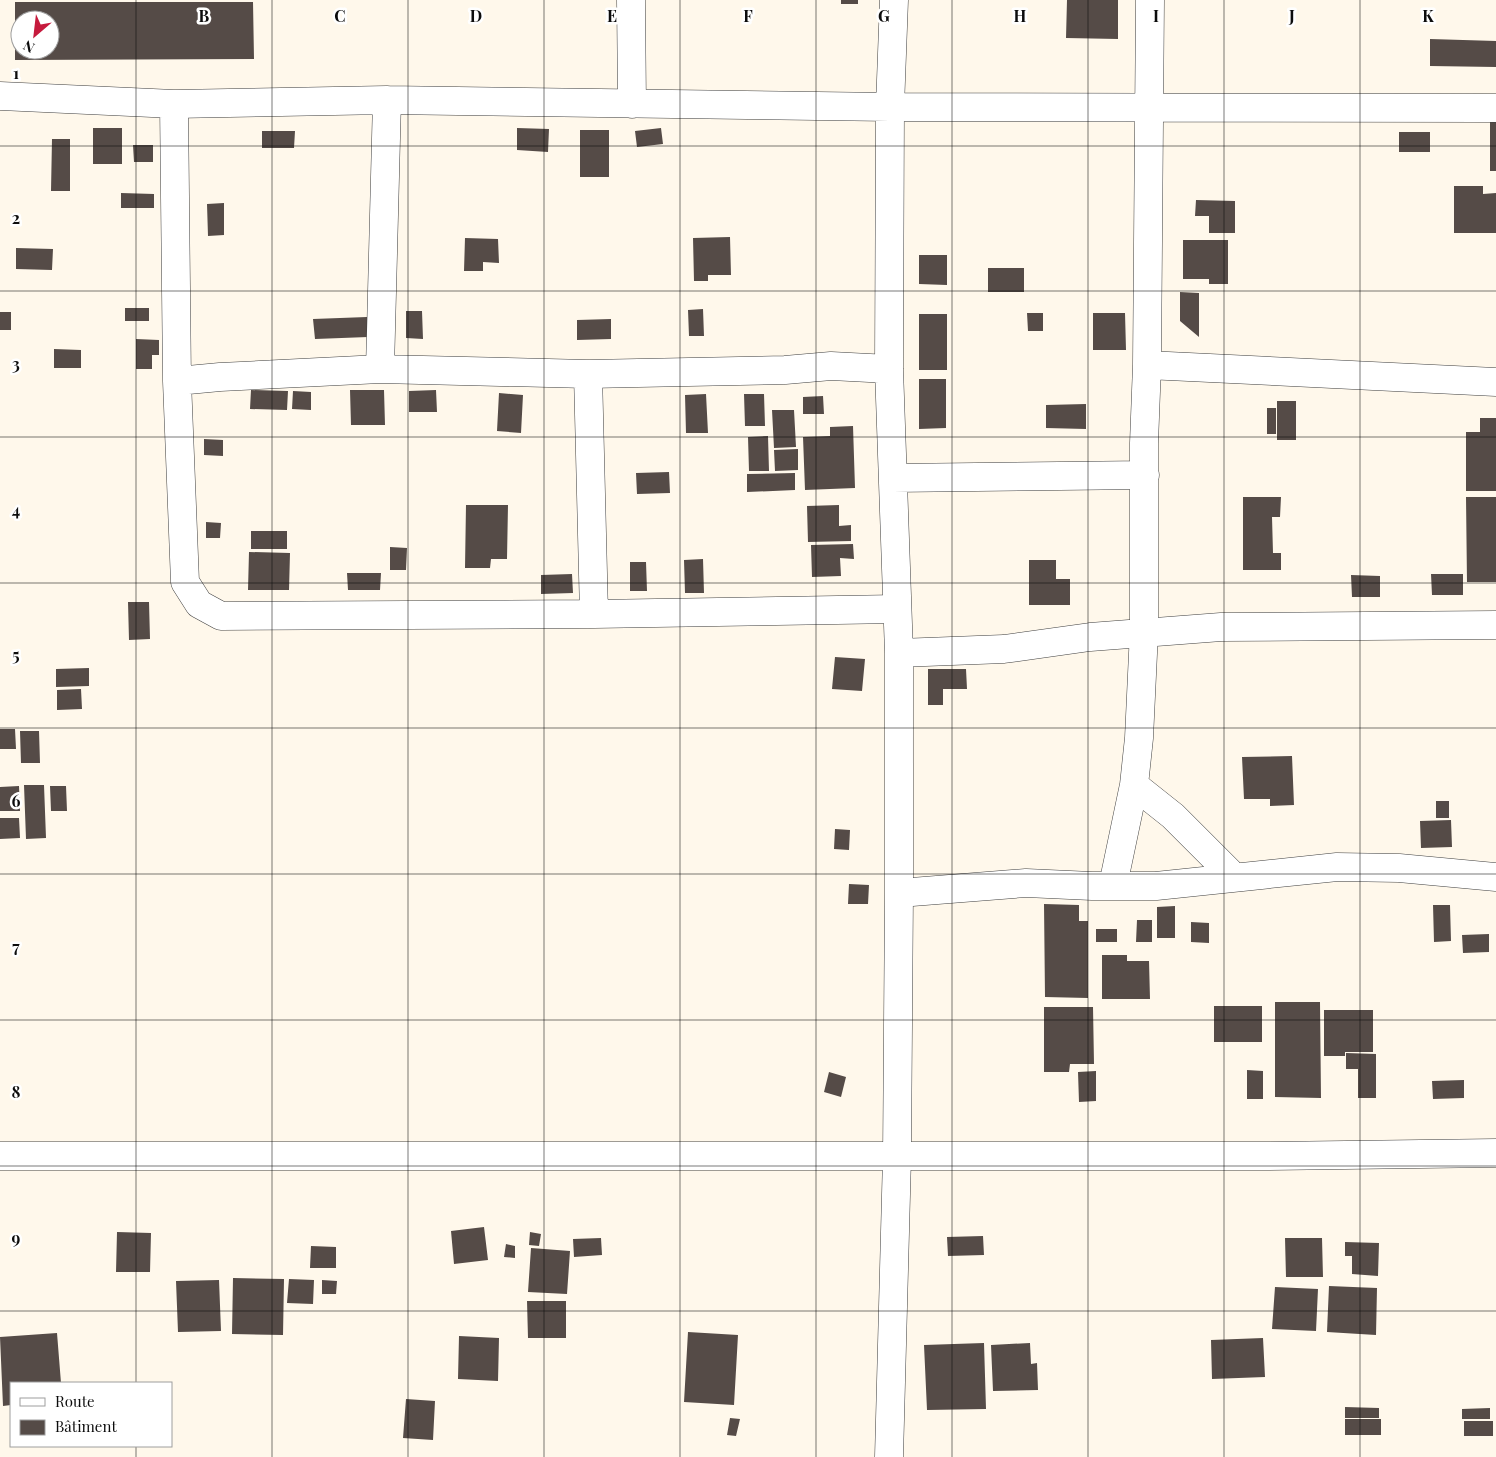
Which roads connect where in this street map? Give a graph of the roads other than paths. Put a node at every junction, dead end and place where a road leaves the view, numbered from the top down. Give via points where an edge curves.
1 (631, 0) edge
2 (894, 0) edge
3 (1150, 0) edge
4 (0, 96) edge
5 (387, 100) junction
6 (174, 104) junction
7 (632, 104) junction
8 (890, 107) junction
9 (1150, 107) junction
10 (1496, 108) edge
11 (1147, 365) junction
12 (380, 370) junction
13 (889, 370) junction
14 (588, 374) junction
15 (177, 381) junction
16 (1496, 382) edge
17 (1144, 476) junction
18 (893, 478) junction
19 (897, 609) junction
20 (594, 614) junction
21 (1496, 625) edge
22 (1144, 632) junction
23 (899, 653) junction
24 (1134, 785) junction
25 (1234, 877) junction
26 (1496, 877) edge
27 (1113, 885) junction
28 (899, 894) junction
29 (1496, 1153) edge
30 (0, 1156) edge
31 (897, 1157) junction
32 (889, 1457) edge

1 - 7 street
2 - 8 street
3 - 9 street
4 - 6 street
5 - 6 street
5 - 7 street
5 - 12 street
6 - 15 street
7 - 8 street
8 - 9 street
8 - 13 street
9 - 10 street
9 - 11 street
11 - 16 street
11 - 17 street
12 - 14 street
12 - 15 street
13 - 14 street via 831,366
13 - 18 street
14 - 20 street
15 - 20 street via 185,582 199,604 221,616
17 - 18 street
17 - 22 street
18 - 19 street
19 - 20 street
19 - 23 street
21 - 22 street via 1221,627
22 - 23 street via 1004,649
22 - 24 street
23 - 28 street
24 - 25 street via 1173,816
24 - 27 street
25 - 26 street via 1337,868 1400,868
25 - 27 street via 1156,886
27 - 28 street via 1026,883
28 - 31 street
29 - 31 street
30 - 31 street
31 - 32 street

